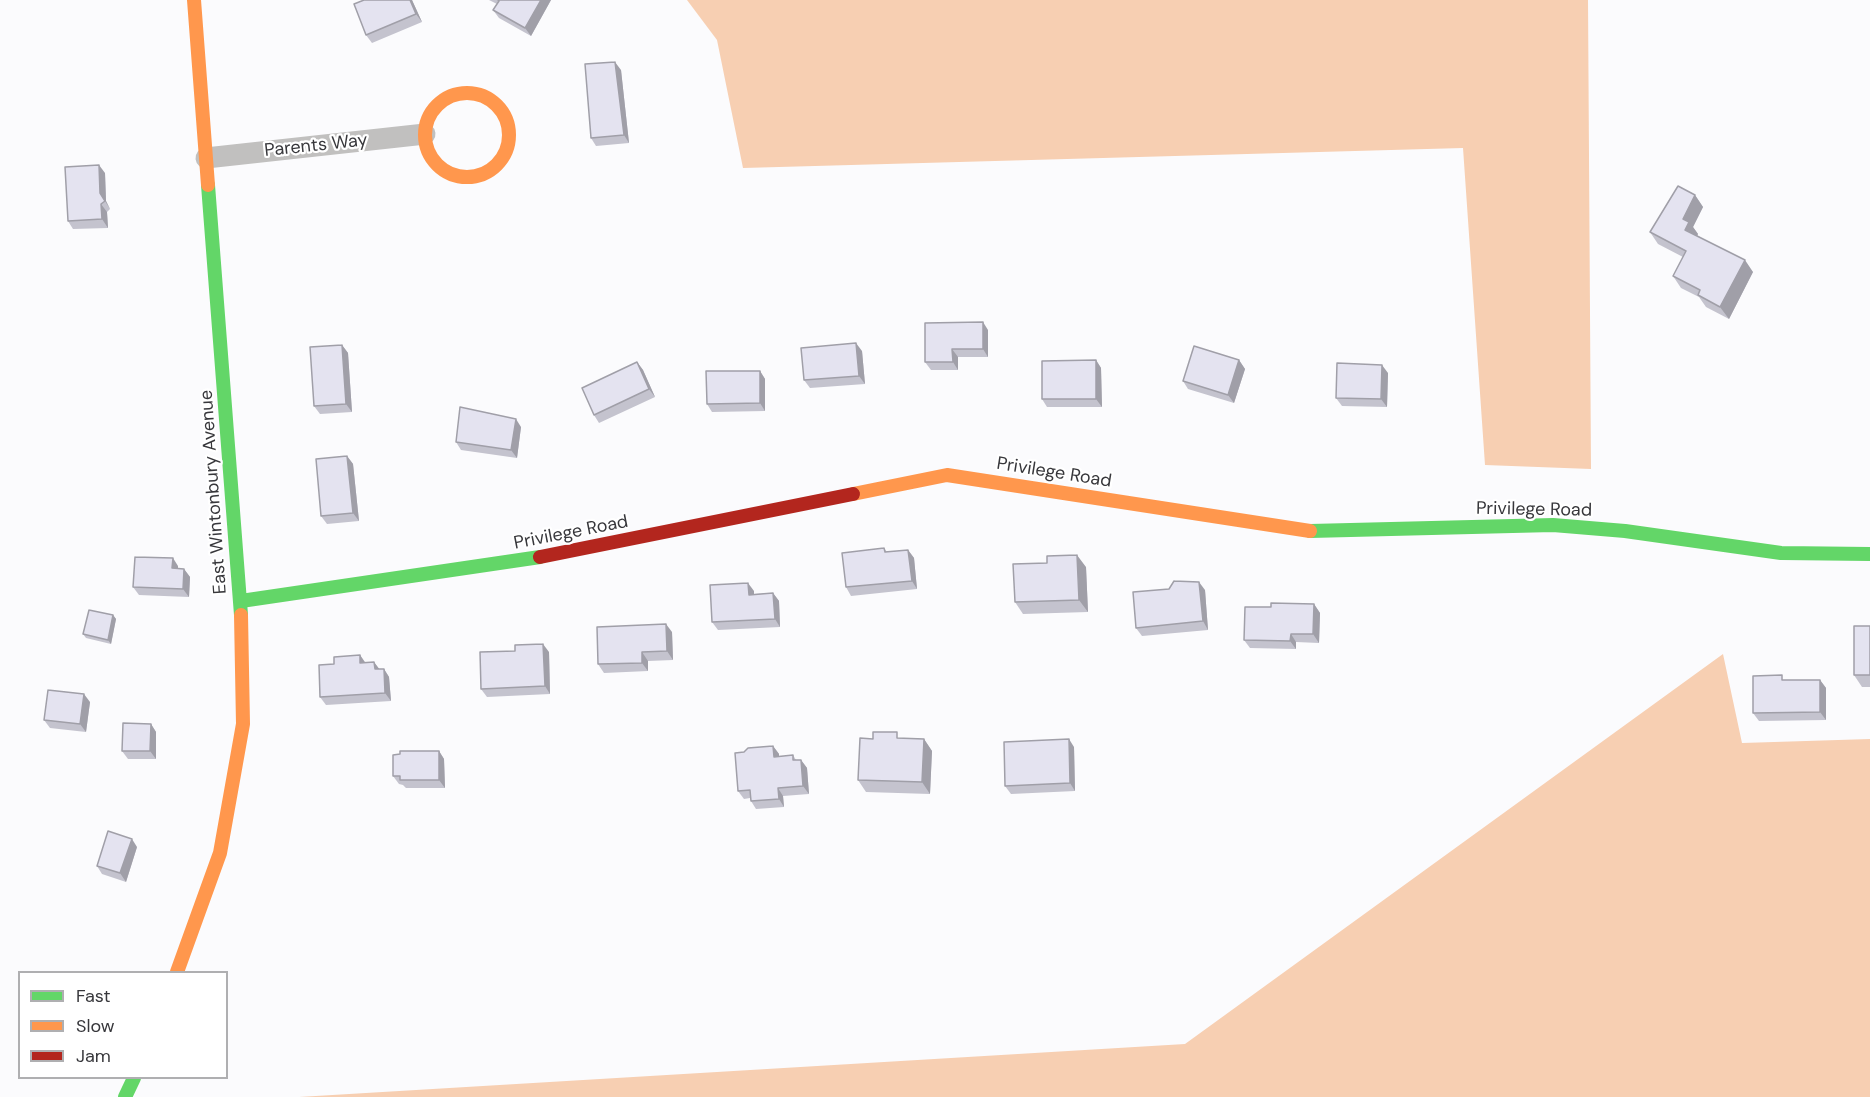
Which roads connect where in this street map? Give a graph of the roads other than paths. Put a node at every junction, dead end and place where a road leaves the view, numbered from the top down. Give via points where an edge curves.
1 (194, 0) edge
2 (425, 134) junction
3 (206, 158) junction
4 (1870, 554) edge
5 (241, 601) junction
6 (177, 971) edge
7 (133, 1079) edge
8 (125, 1097) edge

1 - 3 street, East Wintonbury Avenue
2 - 2 street via 433,159 453,174 466,177 491,169 507,148 509,136 502,111 492,101 468,93 455,94 434,110
2 - 3 street, Parents Way
3 - 5 street, East Wintonbury Avenue
4 - 5 street, Privilege Road via 1781,553 1553,525 1316,532 947,475 517,562
5 - 6 street, East Wintonbury Avenue via 243,724 220,853
7 - 8 street

